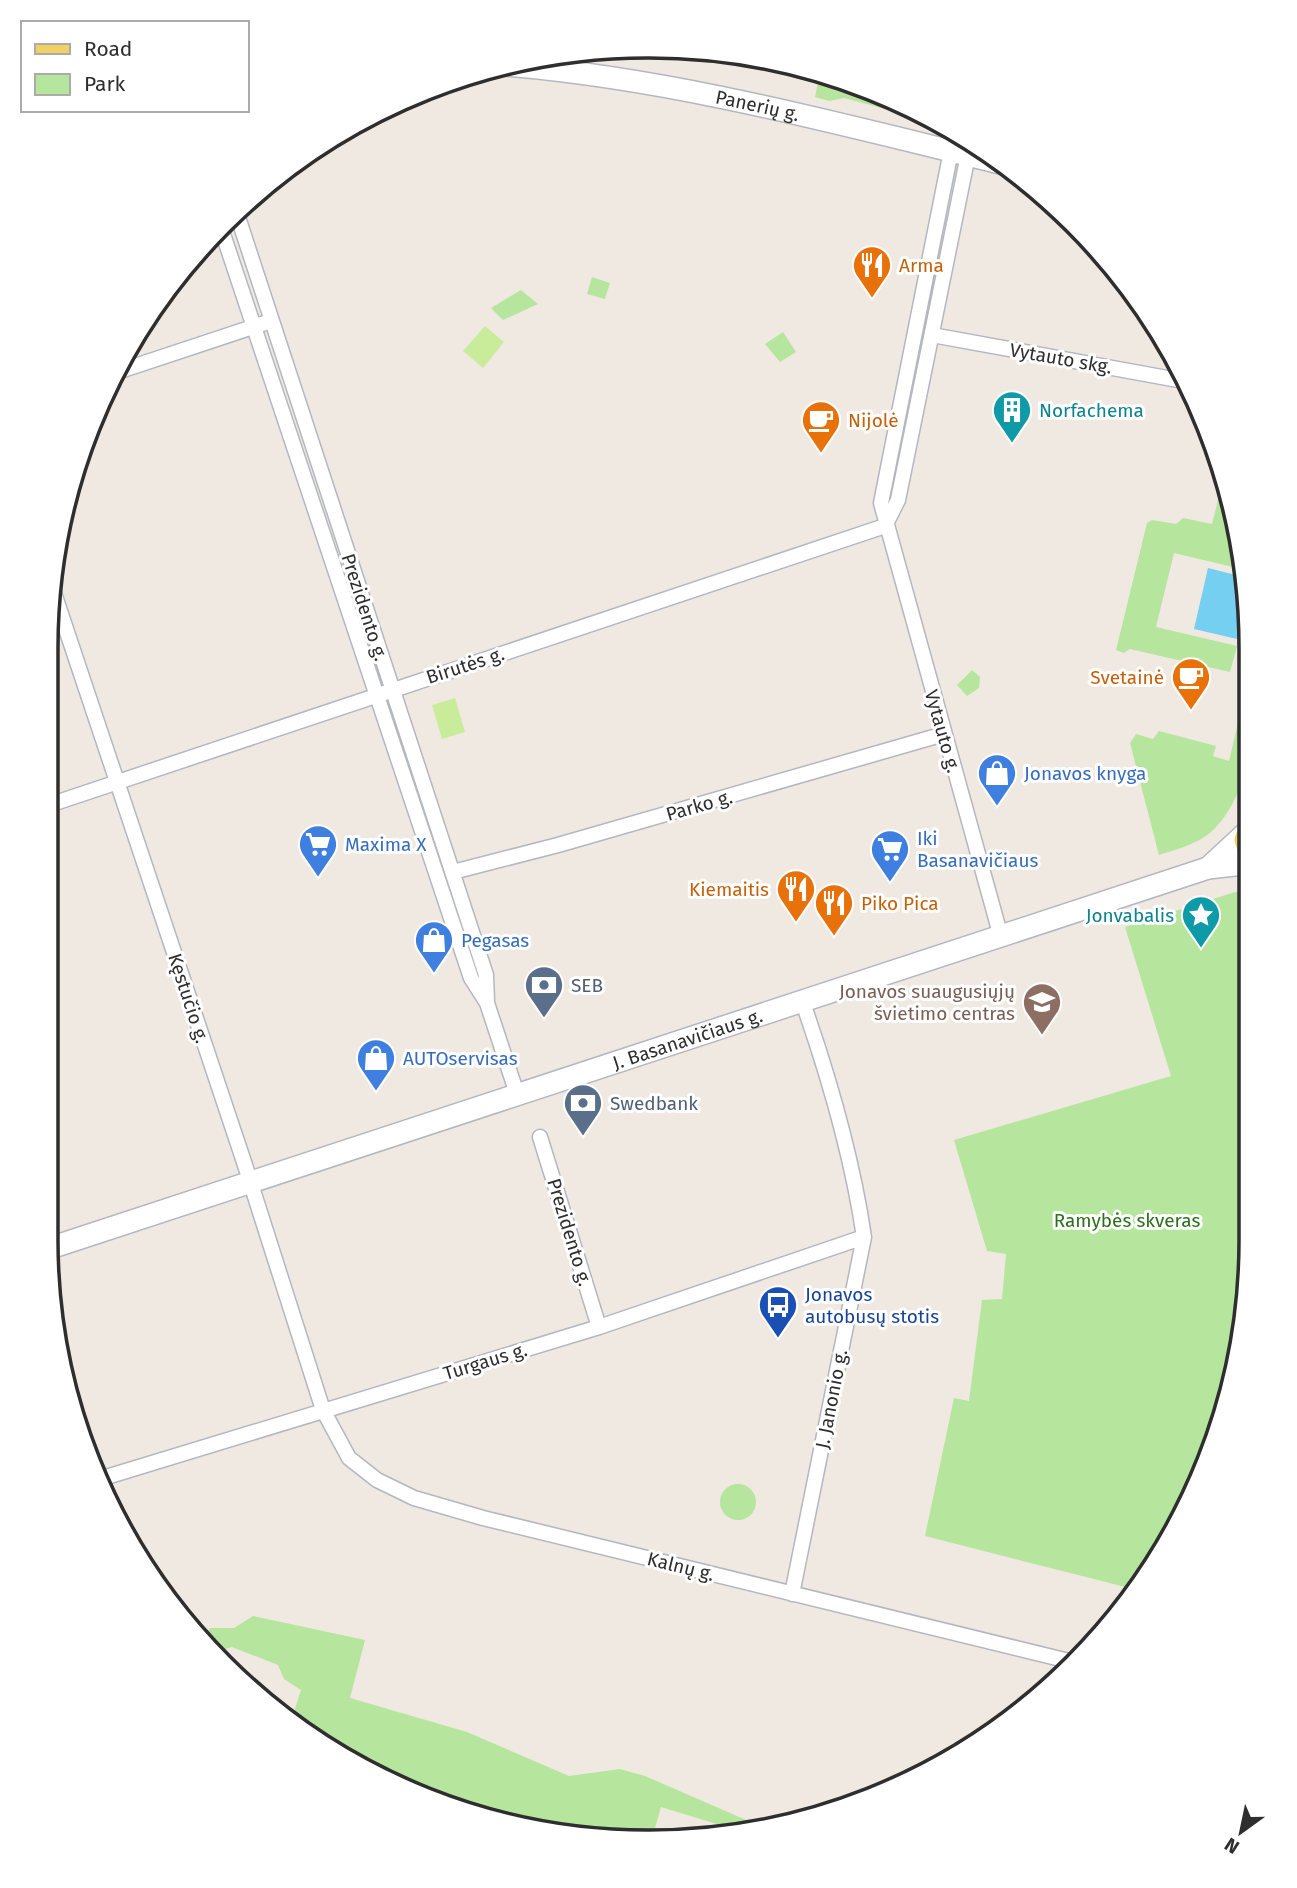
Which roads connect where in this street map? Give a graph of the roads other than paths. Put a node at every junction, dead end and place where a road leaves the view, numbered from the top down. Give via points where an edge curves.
1 (538, 68) edge
2 (960, 153) junction
3 (978, 157) edge
4 (240, 223) edge
5 (225, 238) edge
6 (272, 321) junction
7 (257, 326) junction
8 (932, 335) junction
9 (129, 368) edge
10 (1174, 379) edge
11 (885, 526) junction
12 (59, 609) edge
13 (385, 692) junction
14 (944, 734) junction
15 (116, 782) junction
16 (58, 802) edge
17 (1239, 838) edge
18 (1239, 864) edge
19 (1208, 868) junction
20 (453, 872) junction
21 (1001, 937) junction
22 (487, 1003) junction
23 (803, 1003) junction
24 (518, 1097) junction
25 (540, 1137) dead end
26 (251, 1183) junction
27 (864, 1237) junction
28 (58, 1246) edge
29 (599, 1327) junction
30 (323, 1410) junction
31 (108, 1477) edge
32 (792, 1594) junction
33 (1063, 1660) edge

1 - 2 main road, Panerių g. via 671,86
2 - 3 main road, Panerių g.
2 - 8 street
2 - 11 street, Vytauto g. via 881,503
4 - 6 street, Prezidento g.
5 - 7 street, Prezidento g.
6 - 7 street
6 - 13 street, Prezidento g.
7 - 9 street
7 - 13 street, Prezidento g.
8 - 10 street, Vytauto skg.
8 - 11 street via 898,500
11 - 13 street, Birutės g.
11 - 14 street, Vytauto g.
12 - 15 street, Kęstučio g.
13 - 15 street, Birutės g.
13 - 20 street, Prezidento g.
13 - 22 street, Prezidento g. via 471,978
14 - 20 street, Parko g.
14 - 21 street, Vytauto g.
15 - 16 street, Birutės g.
15 - 26 street, Kęstučio g.
17 - 19 main road, J. Basanavičiaus g.
18 - 19 main road, J. Basanavičiaus g.
19 - 21 main road, J. Basanavičiaus g.
20 - 22 street, Prezidento g. via 485,975
21 - 23 main road, J. Basanavičiaus g.
22 - 24 street, Prezidento g.
23 - 24 main road, J. Basanavičiaus g.
23 - 27 street, J. Janonio g. via 832,1086
24 - 26 main road, J. Basanavičiaus g.
25 - 29 street, Prezidento g.
26 - 28 main road, J. Basanavičiaus g.
26 - 30 street, Kęstučio g.
27 - 29 street, Turgaus g.
27 - 32 street, J. Janonio g.
29 - 30 street, Turgaus g.
30 - 31 street, Turgaus g.
30 - 32 street, Kalnų g. via 349,1458 377,1480 414,1498
32 - 33 street, Kalnų g.

